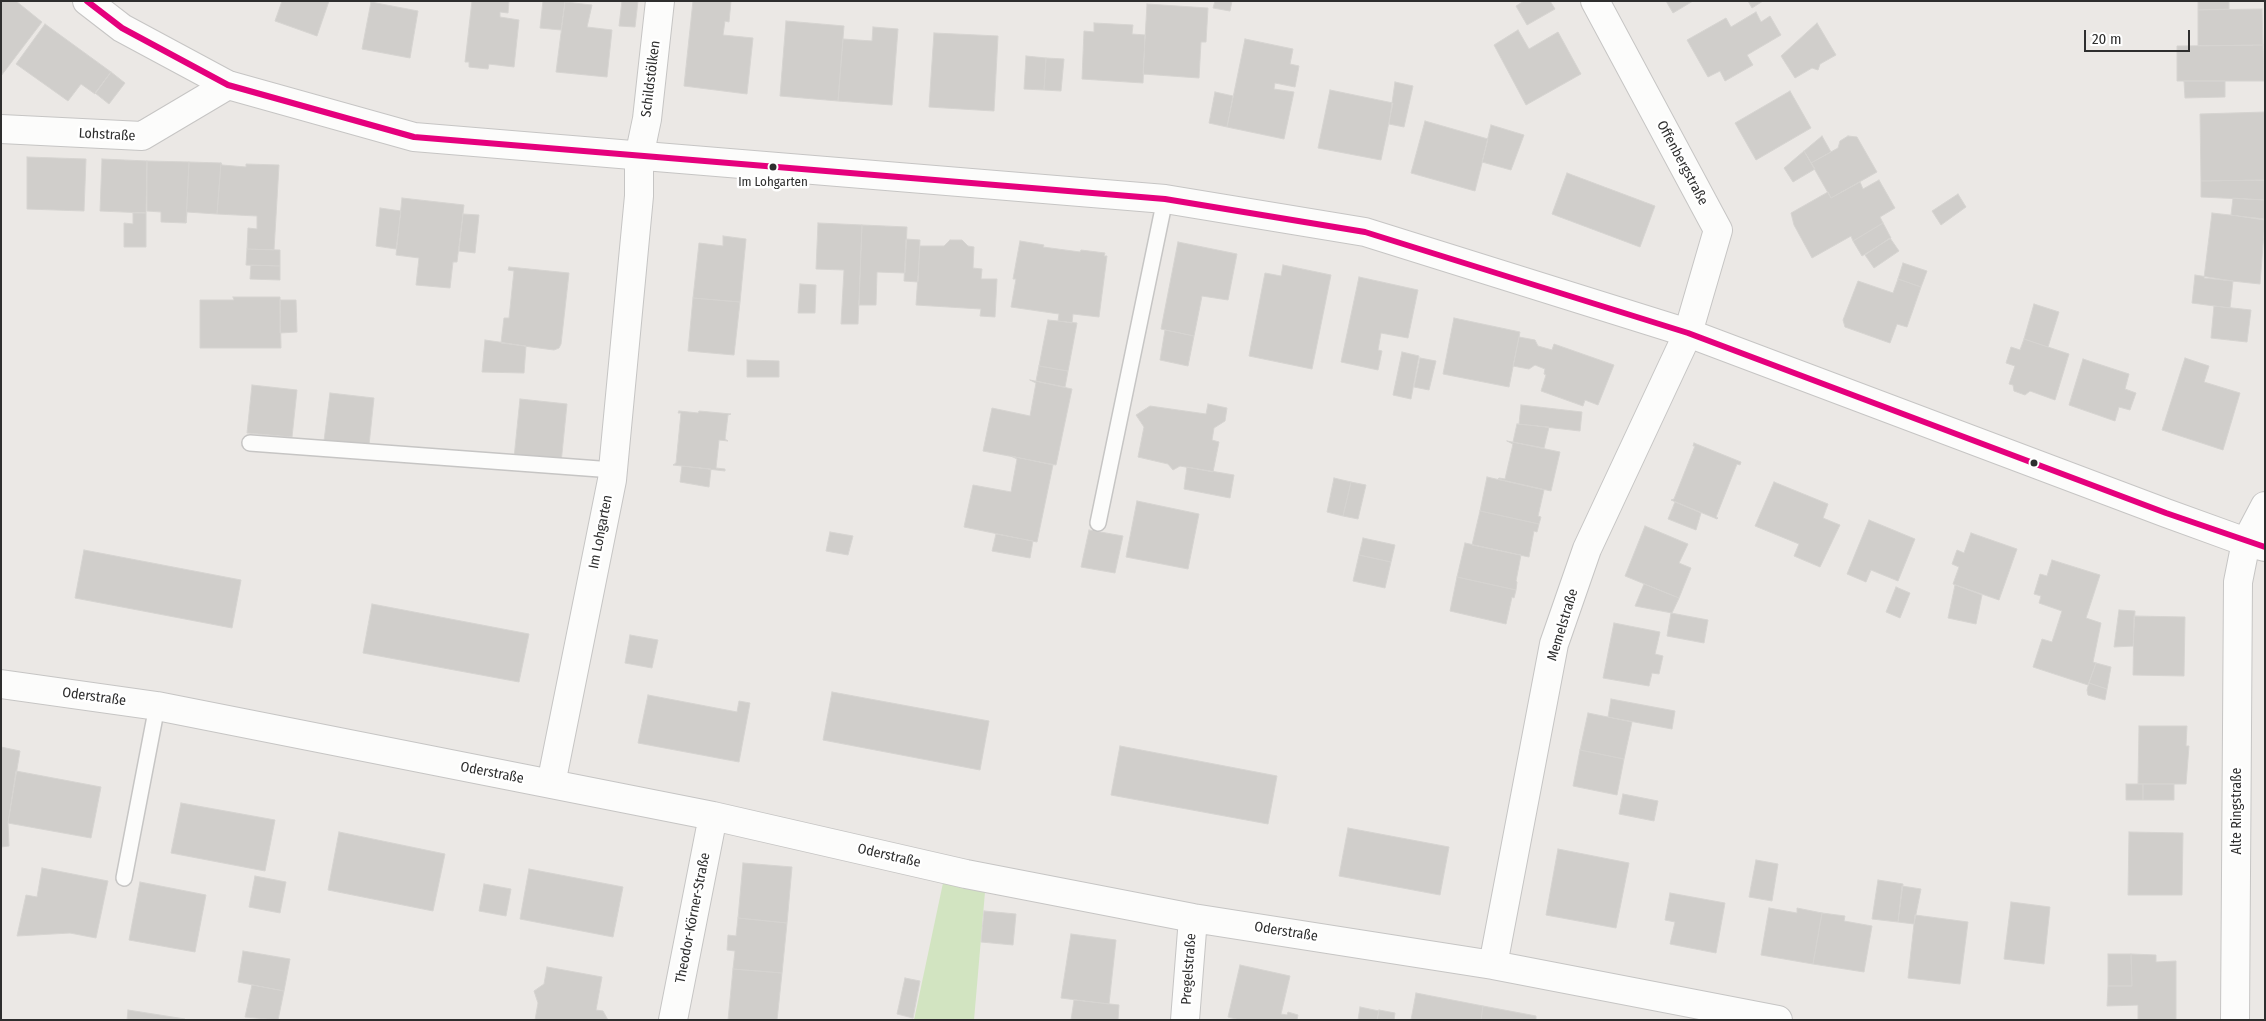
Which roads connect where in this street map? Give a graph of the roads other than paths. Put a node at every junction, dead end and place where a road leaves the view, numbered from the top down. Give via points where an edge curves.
1 (87, 1) edge
2 (660, 1) edge
3 (1595, 1) edge
4 (228, 85) junction
5 (1, 129) edge
6 (639, 157) junction
7 (1165, 199) junction
8 (1688, 333) junction
9 (250, 443) dead end
10 (613, 470) junction
11 (2265, 506) edge
12 (1098, 524) dead end
13 (2255, 544) edge
14 (1, 684) edge
15 (157, 706) junction
16 (551, 784) junction
17 (713, 816) junction
18 (124, 878) dead end
19 (1193, 918) junction
20 (1493, 966) junction
21 (673, 1020) edge
22 (1185, 1020) edge
23 (1778, 1020) edge
24 (2235, 1020) edge

1 - 4 street via 122,28
2 - 6 street, Schildstölken via 647,119
3 - 8 street, Offenbergstraße via 1718,230
4 - 5 street, Lohstraße via 142,136
4 - 6 street via 414,137
6 - 7 street
6 - 10 street, Im Lohgarten via 639,196
7 - 8 street via 1365,232
7 - 12 lane
8 - 13 street
8 - 20 street, Memelstraße via 1587,549 1554,644
9 - 10 lane
10 - 16 street, Im Lohgarten
11 - 13 street, Alte Ringstraße
13 - 24 street, Alte Ringstraße via 2238,582
14 - 15 street, Oderstraße
15 - 16 street, Oderstraße
15 - 18 lane
16 - 17 street, Oderstraße
17 - 19 street, Oderstraße via 966,874
17 - 21 street, Theodor-Körner-Straße
19 - 20 street, Oderstraße
19 - 22 street, Pregelstraße
20 - 23 street, Oderstraße

